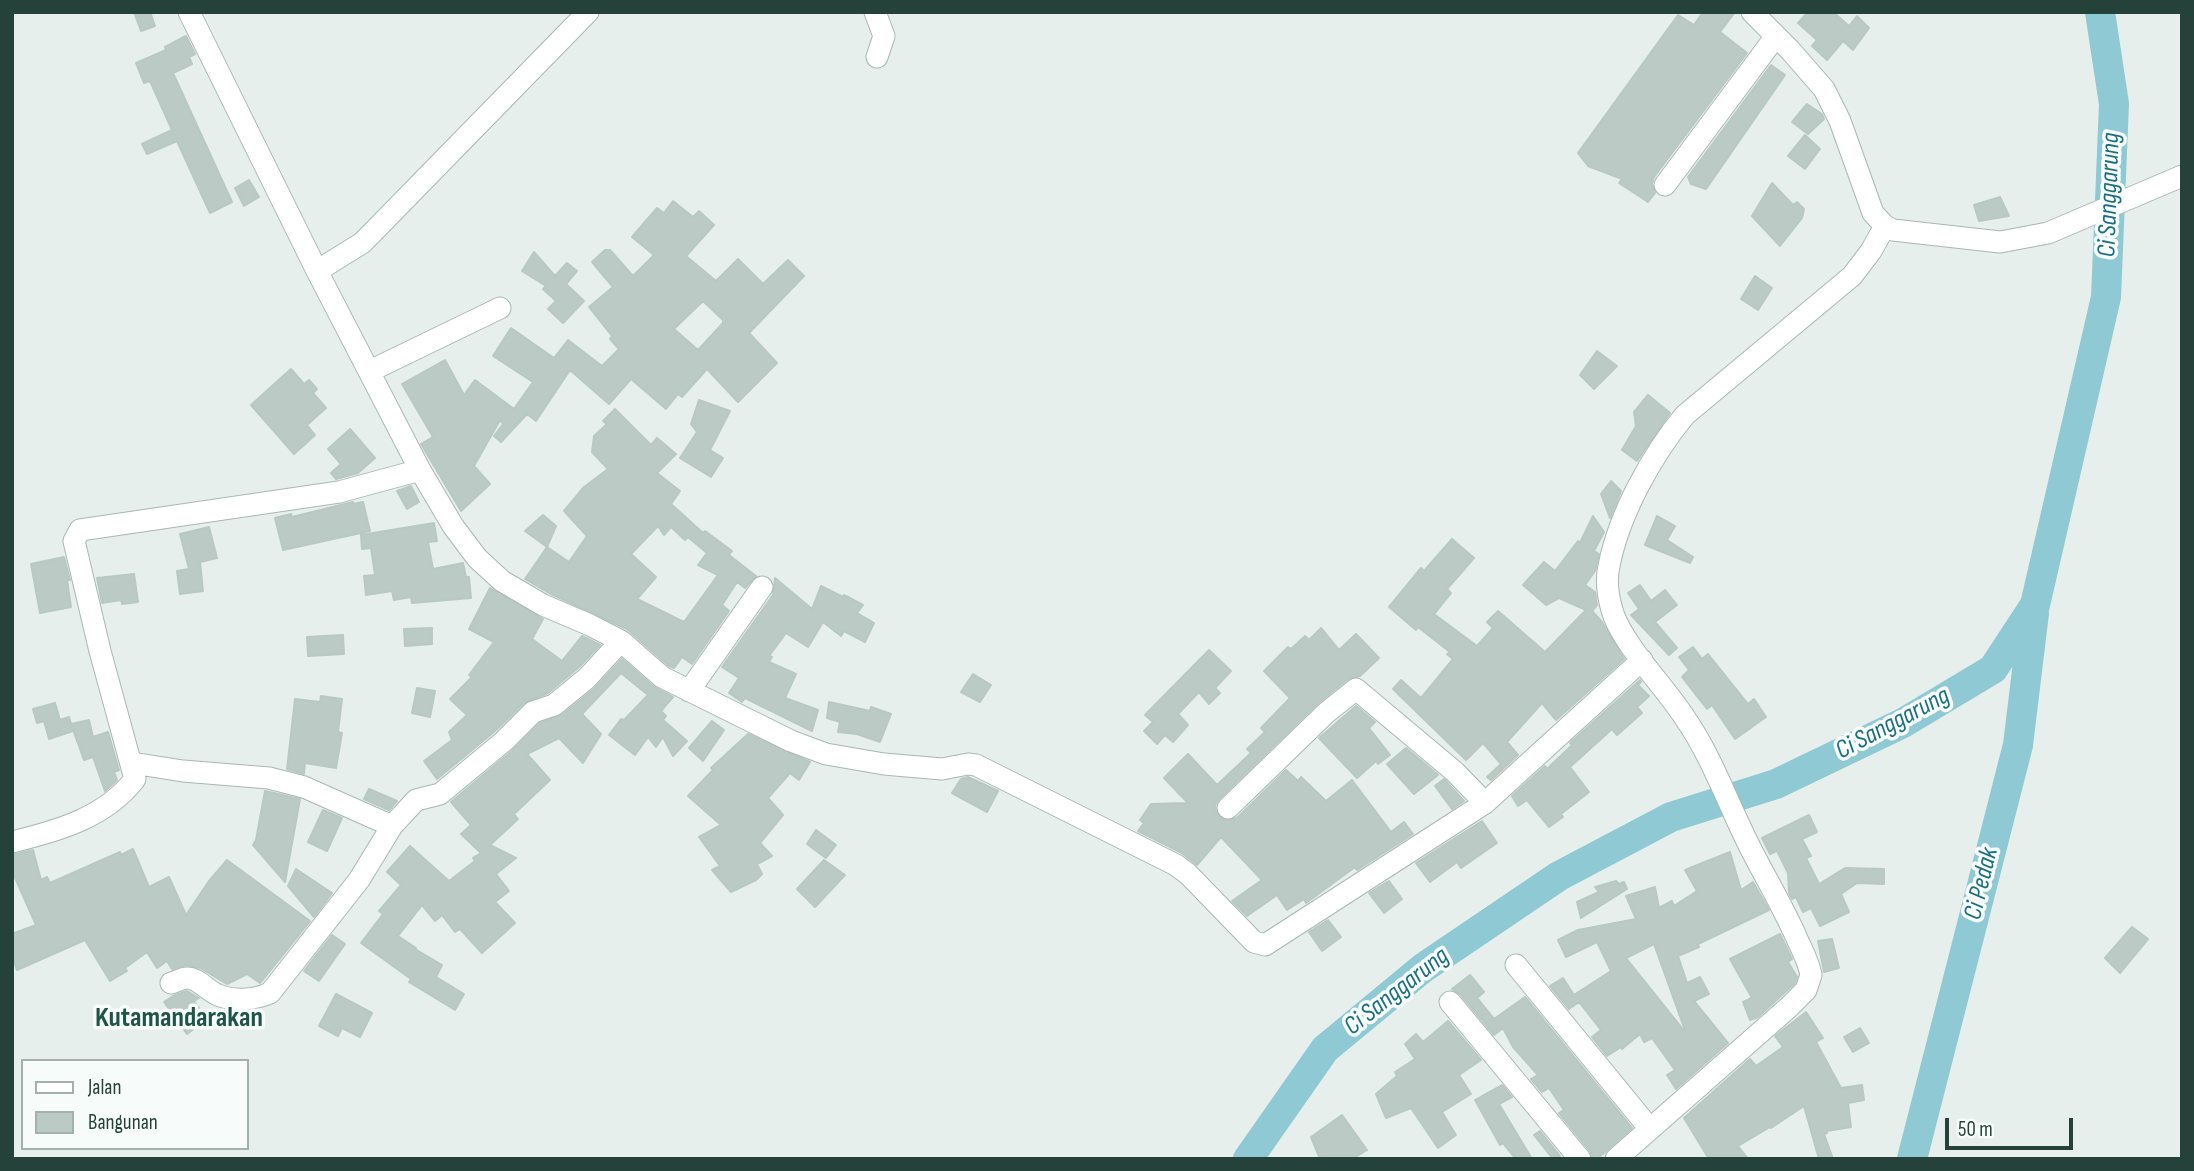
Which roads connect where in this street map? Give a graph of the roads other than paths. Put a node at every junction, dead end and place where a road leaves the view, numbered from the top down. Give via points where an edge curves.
1 (189, 12) edge
2 (588, 12) edge
3 (875, 12) edge
4 (1752, 12) edge
5 (1776, 36) junction
6 (877, 57) dead end
7 (2180, 177) edge
8 (1665, 185) dead end
9 (1885, 226) junction
10 (317, 271) junction
11 (500, 308) dead end
12 (370, 370) junction
13 (420, 470) junction
14 (762, 587) dead end
15 (621, 641) junction
16 (1642, 660) junction
17 (689, 691) junction
18 (132, 764) junction
19 (1485, 803) junction
20 (1228, 808) dead end
21 (392, 825) junction
22 (12, 842) edge
23 (1516, 965) dead end
24 (171, 983) dead end
25 (1450, 1002) dead end
26 (1650, 1129) junction
27 (1580, 1159) edge
28 (1616, 1159) edge

1 - 10 street
2 - 10 street via 362,243
3 - 6 street via 884,36
4 - 5 street
5 - 8 street
5 - 9 street via 1824,89 1873,213
7 - 9 street via 2025,239 1990,242
9 - 16 street via 1852,276 1685,415 1648,467 1608,567 1616,620
10 - 12 street
11 - 12 street
12 - 13 street
13 - 15 street via 468,548 502,581
13 - 18 street via 339,492 80,530 74,541
14 - 17 street
15 - 17 street via 662,677
15 - 21 street via 554,705 533,712 440,794 416,800
16 - 19 street
16 - 26 street via 1700,743 1809,967 1809,984 1789,1007
17 - 19 street via 826,754 942,769 976,765 1176,865 1259,945 1270,944
18 - 21 street via 269,778
18 - 22 street via 135,779 113,803 64,829
19 - 20 street via 1356,688
21 - 24 street via 359,880 270,993 233,998 215,994 192,979
23 - 26 street
25 - 27 street
26 - 28 street

